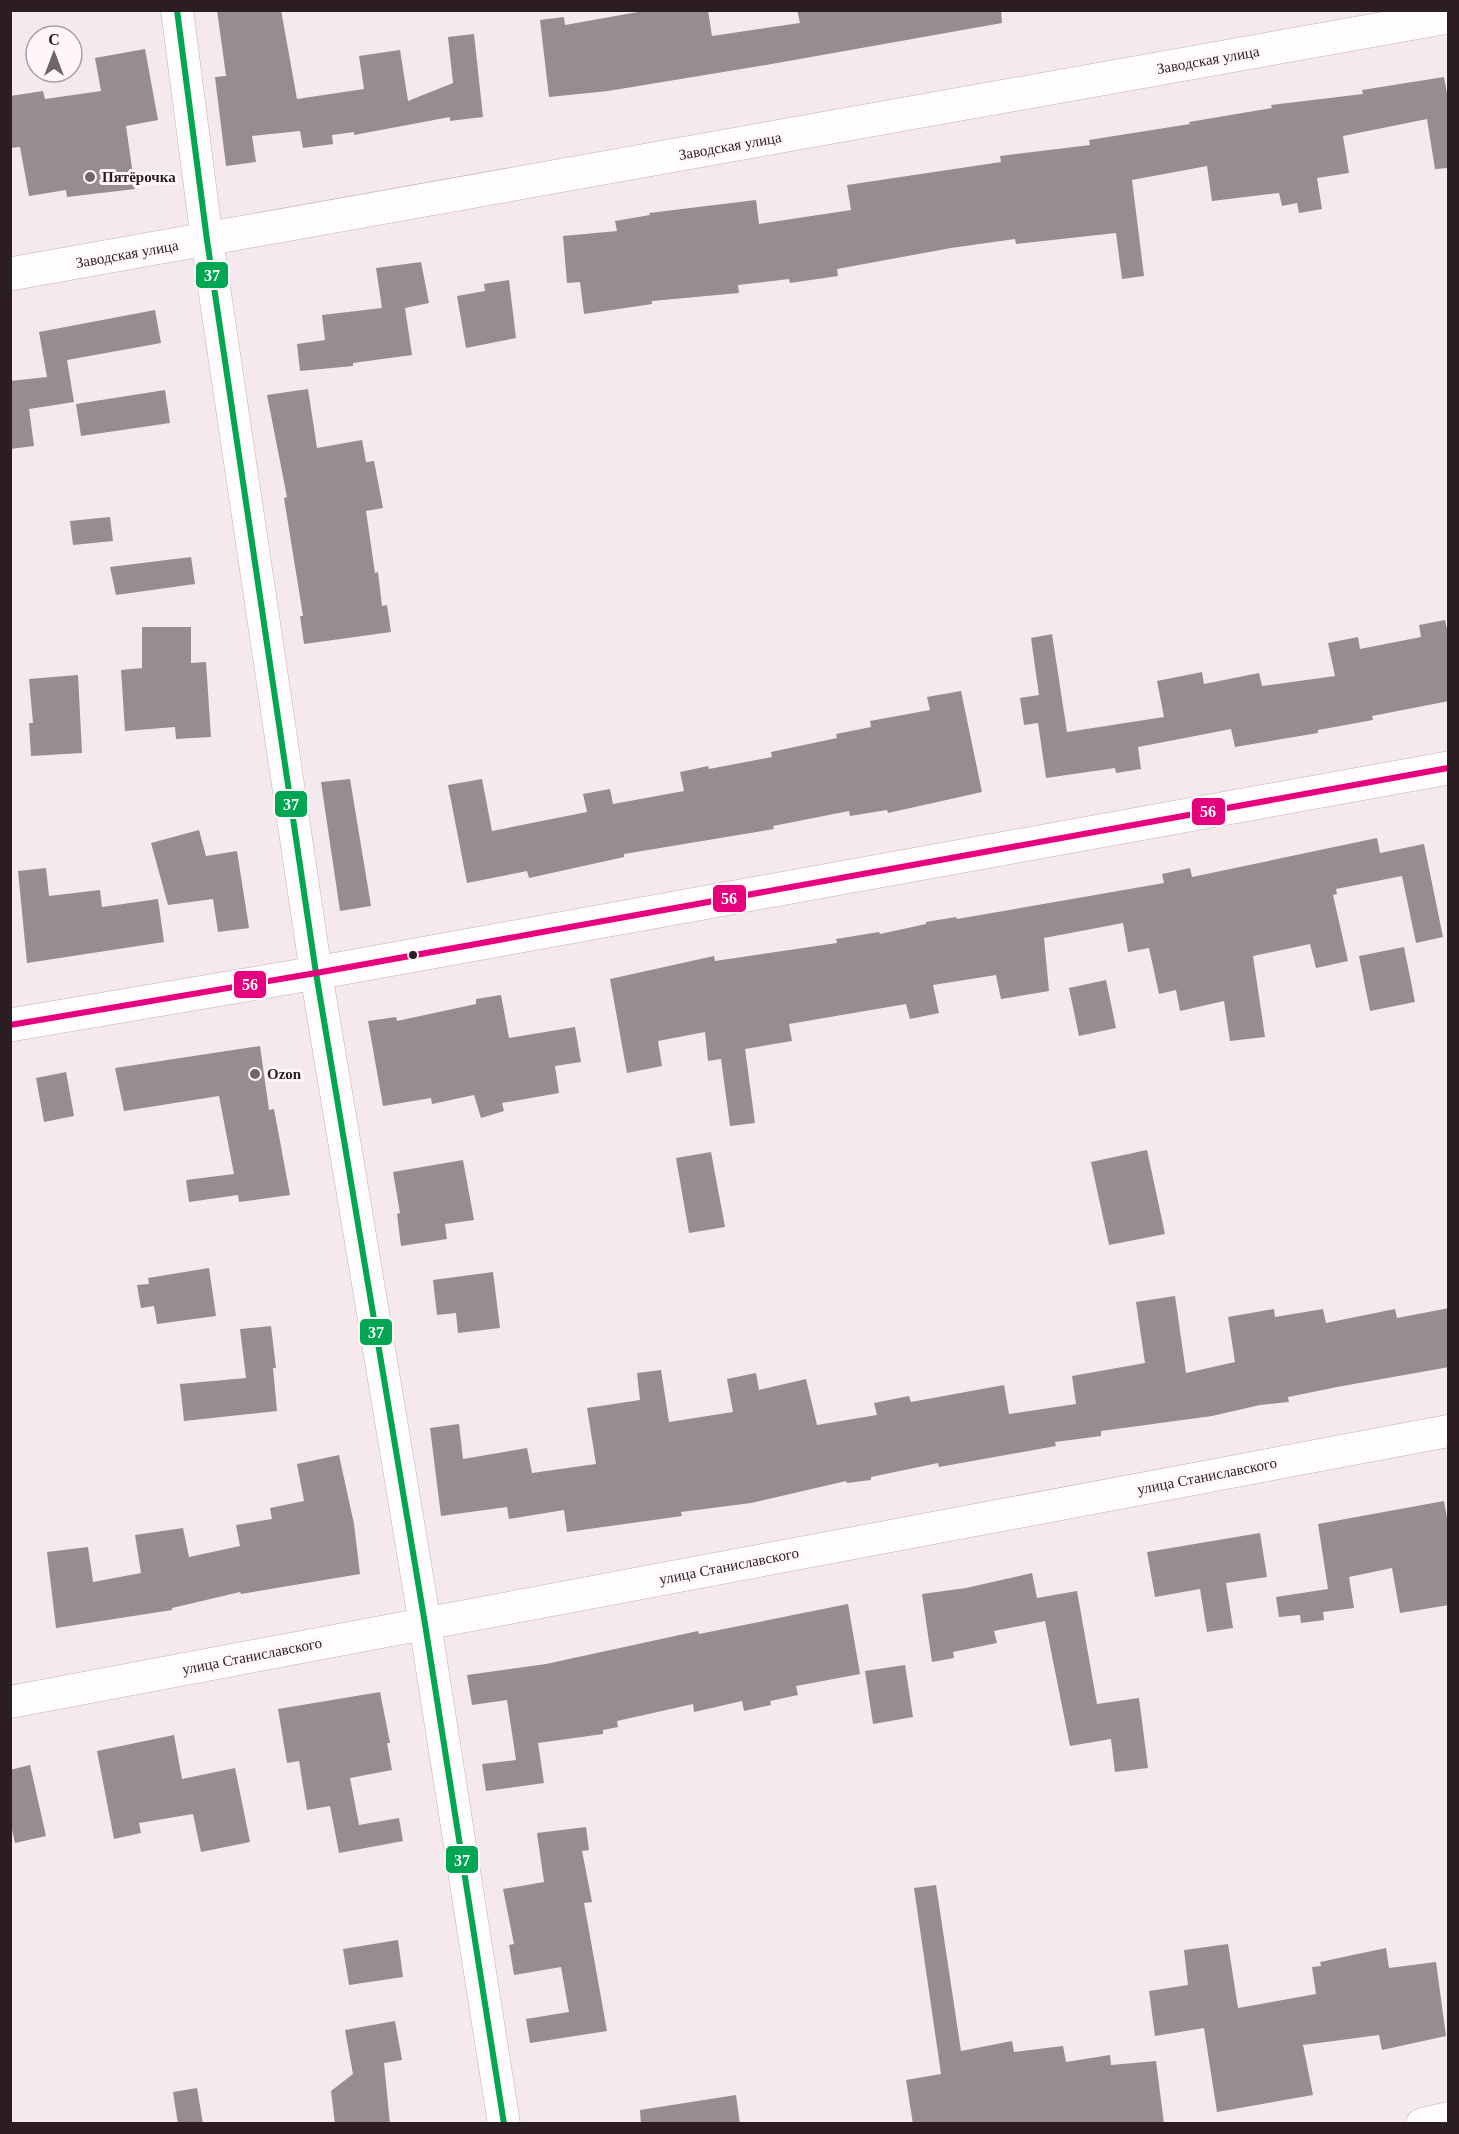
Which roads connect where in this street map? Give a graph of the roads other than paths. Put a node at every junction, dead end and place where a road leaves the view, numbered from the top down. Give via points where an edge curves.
1 (177, 10) edge
2 (1449, 17) edge
3 (207, 240) junction
4 (10, 274) edge
5 (1449, 768) edge
6 (316, 973) junction
7 (10, 1025) edge
8 (1449, 1431) edge
9 (425, 1624) junction
10 (10, 1702) edge
11 (1449, 2118) edge
12 (504, 2124) edge
13 (1422, 2124) edge

1 - 3 street
2 - 3 main road, Заводская улица
3 - 4 main road, Заводская улица
3 - 6 street
5 - 6 main road
6 - 7 main road
6 - 9 street
8 - 9 street, улица Станиславского
9 - 10 street, улица Станиславского
9 - 12 street
11 - 13 street

